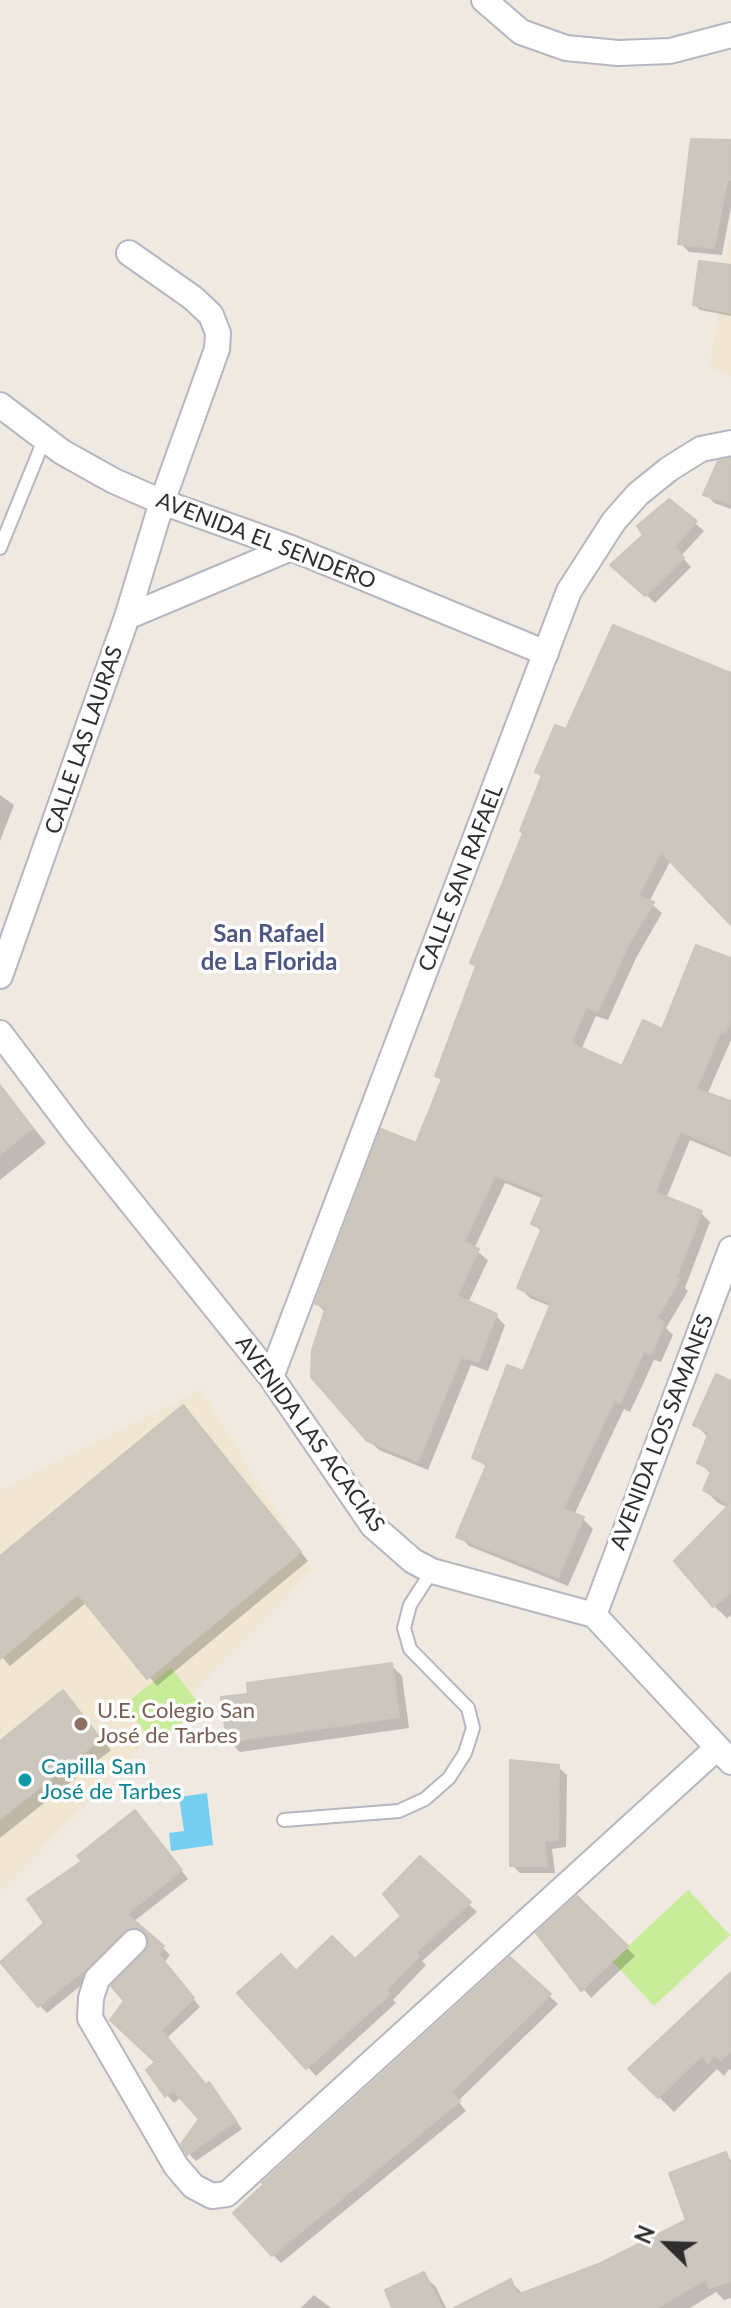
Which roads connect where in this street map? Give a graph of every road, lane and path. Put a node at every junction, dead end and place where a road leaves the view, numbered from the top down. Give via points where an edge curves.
1 (484, 0) edge
2 (731, 35) edge
3 (129, 253) dead end
4 (0, 405) edge
5 (44, 440) junction
6 (731, 443) edge
7 (162, 502) junction
8 (0, 548) edge
9 (291, 548) junction
10 (127, 617) junction
11 (546, 653) junction
12 (0, 976) edge
13 (0, 1033) edge
14 (731, 1249) edge
15 (271, 1377) junction
16 (432, 1571) junction
17 (594, 1615) junction
18 (724, 1755) edge
19 (284, 1820) dead end
20 (134, 1942) dead end

1 - 2 street via 521,32 566,48 670,51
3 - 7 street, CALLE LAS LAURAS via 193,298 211,315 218,333 217,349
4 - 5 street, AVENIDA EL SENDERO
5 - 7 street, AVENIDA EL SENDERO
5 - 8 lane
6 - 11 street, CALLE SAN RAFAEL via 701,449 669,469 614,521 569,591
7 - 9 street, AVENIDA EL SENDERO
7 - 10 street, CALLE LAS LAURAS
9 - 10 street
9 - 11 street, AVENIDA EL SENDERO
10 - 12 street, CALLE LAS LAURAS
11 - 15 street, CALLE SAN RAFAEL
13 - 15 street, AVENIDA LAS ACACIAS
14 - 17 street, AVENIDA LOS SAMANES
15 - 16 street, AVENIDA LAS ACACIAS via 373,1526
16 - 17 street, AVENIDA LAS ACACIAS
16 - 19 lane via 410,1605 404,1628 410,1649 468,1708 473,1728 465,1753 449,1778 425,1799 399,1811
17 - 18 street
18 - 20 street via 227,2194 212,2196 193,2186 176,2166 90,2018 97,1979

